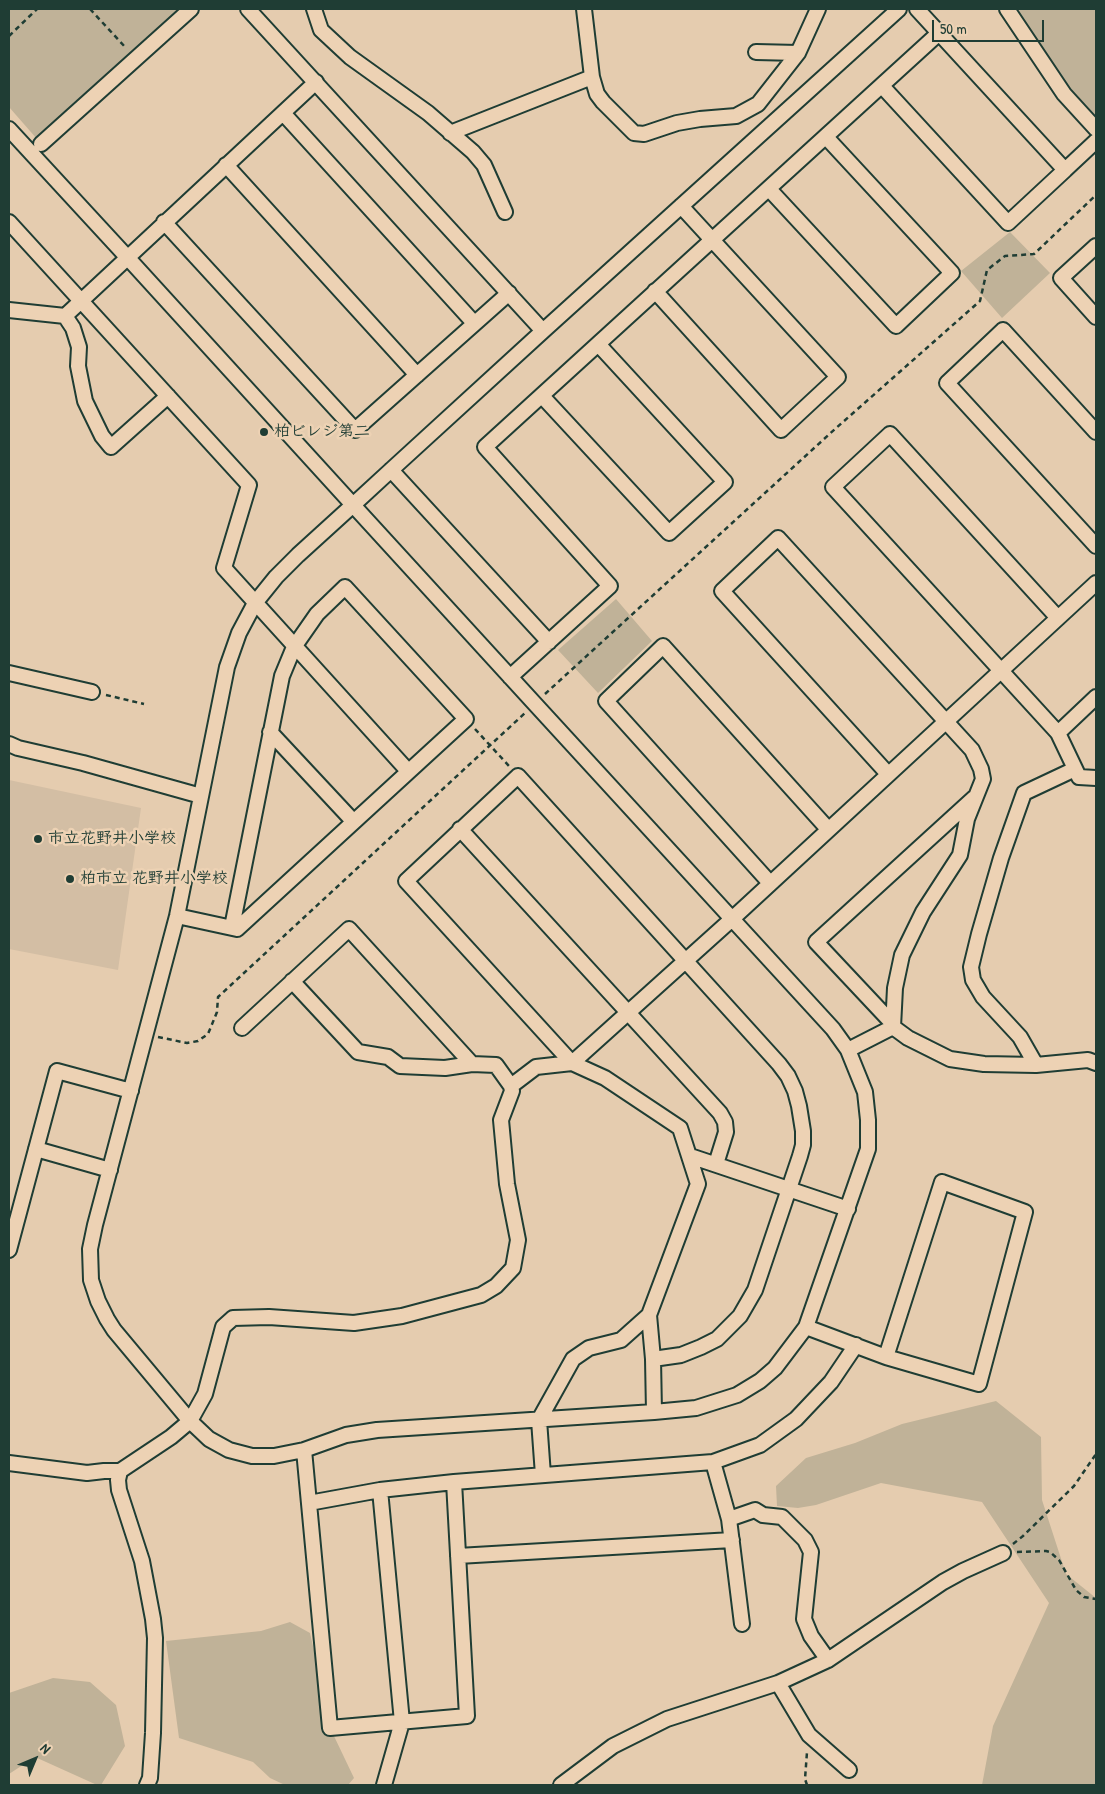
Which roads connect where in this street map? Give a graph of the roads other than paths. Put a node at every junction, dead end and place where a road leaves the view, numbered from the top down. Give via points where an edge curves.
1 (191, 9) edge
2 (248, 9) edge
3 (314, 9) edge
4 (584, 9) edge
5 (899, 9) edge
6 (917, 9) edge
7 (1007, 9) edge
8 (814, 12) edge
9 (939, 33) junction
10 (756, 52) dead end
11 (798, 53) junction
12 (592, 77) junction
13 (316, 82) junction
14 (882, 86) junction
15 (283, 113) junction
16 (9, 129) edge
17 (1096, 129) edge
18 (450, 132) junction
19 (826, 137) junction
20 (1096, 141) edge
21 (41, 144) dead end
22 (226, 165) junction
23 (1065, 170) junction
24 (769, 189) junction
25 (681, 206) junction
26 (505, 212) dead end
27 (9, 222) edge
28 (164, 222) junction
29 (713, 240) junction
30 (1096, 246) edge
31 (127, 257) junction
32 (655, 291) junction
33 (509, 293) junction
34 (80, 300) junction
35 (9, 310) edge
36 (65, 316) junction
37 (1096, 317) edge
38 (474, 323) junction
39 (543, 331) junction
40 (598, 344) junction
41 (417, 375) junction
42 (168, 396) junction
43 (542, 396) junction
44 (1096, 432) edge
45 (392, 470) junction
46 (353, 505) junction
47 (1096, 546) edge
48 (1096, 583) edge
49 (255, 603) junction
50 (1058, 618) junction
51 (549, 642) junction
52 (294, 647) junction
53 (1001, 670) junction
54 (9, 673) edge
55 (510, 677) junction
56 (92, 692) road end
57 (1096, 697) edge
58 (945, 722) junction
59 (270, 732) junction
60 (1058, 733) junction
61 (9, 744) edge
62 (1075, 769) junction
63 (408, 771) junction
64 (888, 774) junction
65 (1096, 778) edge
66 (201, 796) junction
67 (976, 796) junction
68 (353, 821) junction
69 (460, 829) junction
70 (828, 829) junction
71 (770, 883) junction
72 (178, 916) junction
73 (732, 918) junction
74 (232, 927) junction
75 (685, 960) junction
76 (292, 981) junction
77 (628, 1012) junction
78 (893, 1026) junction
79 (242, 1028) dead end
80 (848, 1050) junction
81 (572, 1063) junction
82 (1096, 1063) edge
83 (472, 1064) junction
84 (1036, 1065) junction
85 (511, 1086) junction
86 (131, 1091) junction
87 (36, 1149) junction
88 (690, 1156) junction
89 (716, 1164) junction
90 (110, 1170) junction
91 (790, 1189) junction
92 (848, 1209) junction
93 (9, 1250) edge
94 (649, 1315) junction
95 (806, 1327) junction
96 (856, 1345) junction
97 (886, 1357) junction
98 (654, 1359) junction
99 (654, 1412) junction
100 (539, 1420) junction
101 (190, 1421) junction
102 (304, 1450) junction
103 (713, 1462) junction
104 (9, 1463) edge
105 (120, 1472) junction
106 (543, 1475) junction
107 (454, 1482) junction
108 (380, 1490) junction
109 (309, 1502) junction
110 (729, 1519) junction
111 (732, 1540) junction
112 (1003, 1553) road end
113 (458, 1556) junction
114 (742, 1624) dead end
115 (828, 1660) junction
116 (778, 1683) junction
117 (402, 1722) junction
118 (849, 1770) dead end
119 (148, 1785) edge
120 (384, 1785) edge
121 (561, 1785) edge

1 - 21 street
2 - 13 street
3 - 18 street via 321,30 350,57 428,112
4 - 12 street
5 - 25 street
6 - 9 street
7 - 17 street via 1064,94
8 - 11 street
9 - 14 street
9 - 23 street
10 - 11 street
11 - 12 street via 758,104 736,116 700,119 644,134 634,133 602,102
12 - 18 street
13 - 15 street
13 - 33 street
14 - 19 street
14 - 23 street via 1008,223
15 - 22 street
15 - 38 street
16 - 31 street
18 - 26 street via 484,165
19 - 24 street
19 - 24 street via 952,274 896,326
20 - 23 street
22 - 28 street
22 - 41 street
24 - 29 street
25 - 29 street
25 - 39 street
27 - 34 street
28 - 31 street
28 - 41 street via 355,430
29 - 32 street
29 - 32 street via 838,377 782,430
30 - 37 street via 1061,278
31 - 34 street
31 - 46 street
32 - 40 street
33 - 38 street
33 - 39 street
34 - 36 street
34 - 42 street
35 - 36 street
36 - 42 street via 79,347 78,366 85,400 102,436 111,446
38 - 41 street
39 - 45 street
40 - 43 street
40 - 43 street via 725,482 669,533
42 - 49 street via 250,484 224,568
43 - 51 street via 485,447 610,586
44 - 47 street via 1003,330 946,383
45 - 46 street
45 - 51 street
46 - 49 street via 276,577
46 - 55 street
48 - 50 street
49 - 52 street
49 - 66 street via 239,633 227,667
50 - 53 street
50 - 53 street via 890,434 833,487
51 - 55 street
52 - 59 street via 282,676
52 - 63 street
52 - 63 street via 316,614 345,586 466,719
53 - 58 street
53 - 60 street
54 - 56 street via 76,692
55 - 73 street
57 - 60 street
58 - 64 street
58 - 64 street via 778,538 722,591
58 - 67 street via 972,750 981,769 983,779
59 - 68 street
59 - 74 street
60 - 62 street
61 - 66 street
62 - 65 street via 1079,777
62 - 84 street via 1024,793 1001,858 971,967 973,980 983,997 1020,1038
63 - 68 street
64 - 70 street
66 - 72 street
67 - 78 street via 967,819 960,855 902,954 894,988
67 - 78 street via 816,942
68 - 74 street via 237,929
69 - 75 street via 518,776
69 - 77 street
69 - 81 street via 406,881
70 - 71 street
70 - 71 street via 663,646 606,700
71 - 73 street
72 - 74 street
72 - 86 street
73 - 75 street
73 - 80 street via 833,1029
75 - 77 street
75 - 91 street via 788,1076 797,1098 803,1131
76 - 79 street
76 - 83 street via 358,1052 388,1057 400,1066 445,1068
76 - 83 street via 349,929
77 - 81 street
77 - 89 street via 720,1113 726,1132
78 - 80 street
78 - 84 street via 908,1038 950,1059 984,1064
80 - 92 street via 865,1092 868,1149
81 - 85 street via 536,1067
81 - 88 street via 605,1078 680,1128
82 - 84 street via 1088,1060
83 - 85 street via 496,1066
85 - 101 street via 512,1092 501,1120 507,1184 518,1240 513,1268 496,1286 481,1295 402,1316 354,1323 233,1318 223,1327 205,1394
86 - 87 street via 57,1071
86 - 90 street
87 - 90 street
87 - 93 street
88 - 89 street
88 - 94 street via 698,1184
89 - 91 street
90 - 101 street via 90,1248 91,1280 107,1319
91 - 92 street
91 - 98 street via 755,1290 740,1316 717,1339 681,1355
92 - 95 street
94 - 98 street
94 - 100 street via 621,1340 589,1348 574,1359
95 - 96 street
95 - 99 street via 775,1368 760,1382 737,1395 696,1408
96 - 97 street
96 - 103 street via 831,1382 796,1419 760,1445
97 - 97 street via 942,1182 1025,1212 979,1384
98 - 99 street
99 - 100 street
100 - 102 street via 377,1430 346,1435
100 - 106 street
101 - 102 street via 209,1439 230,1450 252,1456 274,1456
101 - 105 street
102 - 109 street
103 - 106 street
103 - 110 street
104 - 105 street via 87,1473
105 - 119 street via 119,1490 142,1561 155,1638
106 - 107 street
107 - 108 street
107 - 113 street
108 - 109 street
108 - 117 street
109 - 117 street via 330,1728
110 - 111 street
110 - 115 street via 755,1510 763,1515 782,1517 805,1540 811,1552 804,1619 811,1636
111 - 113 street
111 - 114 street
112 - 115 street via 943,1582
113 - 117 street via 467,1716
115 - 116 street
116 - 118 street via 808,1735
116 - 121 street via 667,1719 612,1746
117 - 120 street

